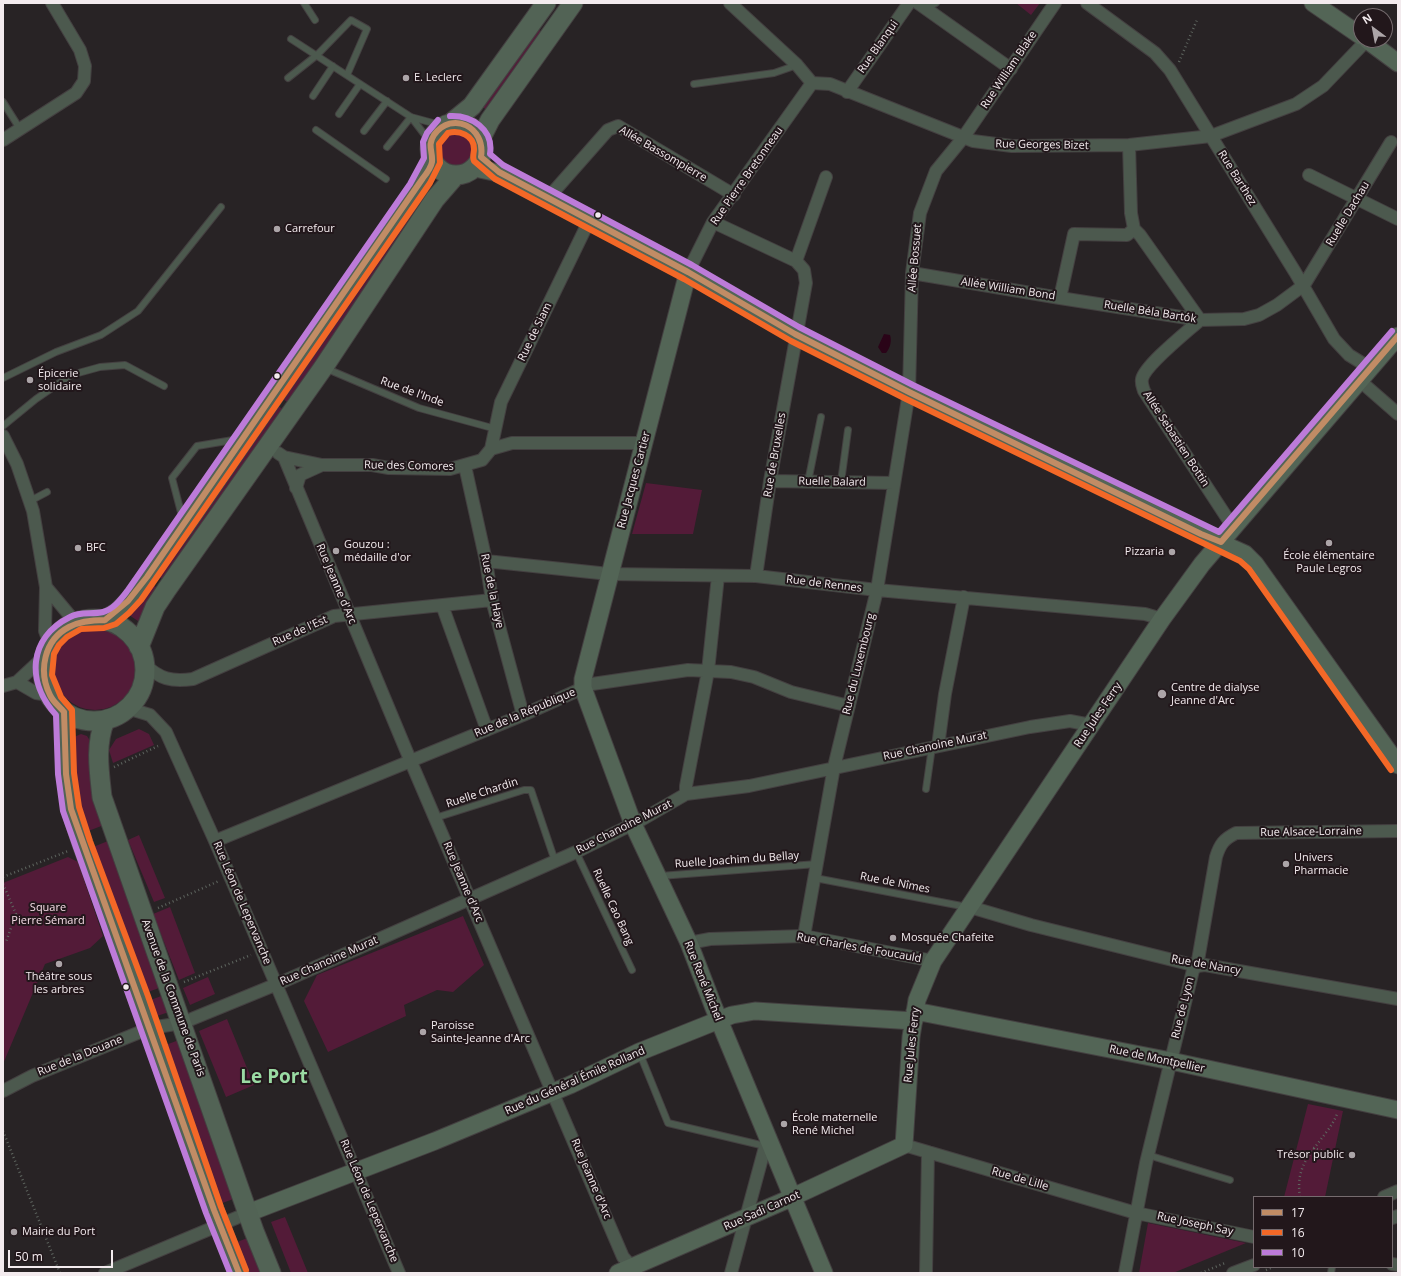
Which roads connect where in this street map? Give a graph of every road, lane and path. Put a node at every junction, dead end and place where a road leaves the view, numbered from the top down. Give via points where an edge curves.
1 (52, 3) edge
2 (304, 3) edge
3 (546, 3) edge
4 (573, 3) edge
5 (909, 3) edge
6 (1055, 3) edge
7 (1087, 3) edge
8 (1313, 3) edge
9 (736, 5) edge
10 (927, 5) edge
11 (315, 20) dead end
12 (1197, 20) dead end
13 (1353, 30) edge
14 (291, 39) dead end
15 (1359, 48) edge
16 (1378, 48) edge
17 (317, 56) junction
18 (1398, 63) edge
19 (797, 65) junction
20 (333, 66) junction
21 (1011, 69) junction
22 (347, 75) junction
23 (1173, 76) junction
24 (288, 78) dead end
25 (812, 82) junction
26 (360, 84) junction
27 (694, 84) dead end
28 (847, 92) junction
29 (313, 96) dead end
30 (387, 101) junction
31 (3, 102) edge
32 (339, 114) dead end
33 (411, 117) junction
34 (447, 125) junction
35 (20, 129) junction
36 (316, 130) dead end
37 (364, 131) dead end
38 (1211, 136) junction
39 (963, 138) junction
40 (3, 140) edge
41 (1391, 142) dead end
42 (1129, 145) junction
43 (387, 147) dead end
44 (431, 152) junction
45 (479, 154) junction
46 (1309, 175) dead end
47 (455, 176) junction
48 (826, 178) dead end
49 (386, 179) dead end
50 (734, 195) junction
51 (548, 198) junction
52 (1358, 198) junction
53 (221, 207) dead end
54 (1398, 219) edge
55 (590, 220) junction
56 (713, 222) junction
57 (1134, 229) junction
58 (796, 262) junction
59 (688, 272) junction
60 (912, 273) junction
61 (1304, 285) junction
62 (1060, 298) junction
63 (1200, 320) junction
64 (796, 334) junction
65 (1398, 336) edge
66 (323, 368) junction
67 (1365, 374) junction
68 (3, 378) edge
69 (164, 386) dead end
70 (909, 392) junction
71 (1398, 414) edge
72 (820, 417) dead end
73 (3, 426) edge
74 (496, 429) junction
75 (848, 430) dead end
76 (3, 436) edge
77 (245, 438) junction
78 (644, 443) junction
79 (268, 446) junction
80 (491, 449) junction
81 (284, 457) junction
82 (322, 465) junction
83 (464, 466) junction
84 (770, 482) junction
85 (808, 482) junction
86 (840, 482) junction
87 (894, 483) junction
88 (296, 488) junction
89 (47, 492) dead end
90 (30, 501) junction
91 (184, 525) junction
92 (1233, 527) junction
93 (1221, 542) junction
94 (486, 561) junction
95 (609, 574) junction
96 (718, 576) junction
97 (756, 576) junction
98 (46, 587) junction
99 (877, 590) junction
100 (964, 597) junction
101 (492, 600) junction
102 (442, 605) junction
103 (349, 614) junction
104 (1162, 619) junction
105 (105, 620) junction
106 (76, 623) junction
107 (47, 650) junction
108 (142, 655) junction
109 (708, 671) junction
110 (17, 682) junction
111 (3, 686) edge
112 (583, 688) junction
113 (49, 695) junction
114 (849, 706) junction
115 (127, 708) junction
116 (64, 712) junction
117 (523, 715) junction
118 (105, 720) junction
119 (1091, 725) junction
120 (487, 730) junction
121 (161, 745) dead end
122 (935, 746) junction
123 (1397, 760) edge
124 (411, 762) junction
125 (834, 767) junction
126 (111, 768) dead end
127 (926, 789) dead end
128 (686, 794) junction
129 (436, 818) junction
130 (633, 824) junction
131 (1398, 831) edge
132 (1225, 838) joint
133 (215, 841) junction
134 (70, 850) dead end
135 (576, 852) junction
136 (554, 861) junction
137 (817, 864) junction
138 (658, 876) junction
139 (3, 877) edge
140 (815, 878) junction
141 (220, 880) dead end
142 (3, 884) edge
143 (470, 898) junction
144 (970, 907) junction
145 (157, 909) dead end
146 (804, 936) junction
147 (6, 942) dead end
148 (689, 943) junction
149 (252, 954) dead end
150 (933, 961) junction
151 (1196, 966) junction
152 (632, 970) dead end
153 (183, 983) dead end
154 (276, 984) junction
155 (1398, 999) edge
156 (914, 1016) junction
157 (719, 1020) junction
158 (182, 1023) junction
159 (150, 1028) junction
160 (639, 1052) junction
161 (1171, 1061) junction
162 (32, 1076) junction
163 (3, 1081) edge
164 (3, 1091) edge
165 (554, 1092) junction
166 (1341, 1107) dead end
167 (1398, 1110) edge
168 (3, 1131) edge
169 (766, 1141) junction
170 (904, 1145) junction
171 (1313, 1148) junction
172 (928, 1152) junction
173 (1334, 1154) dead end
174 (1148, 1155) junction
175 (356, 1172) junction
176 (1230, 1180) dead end
177 (1398, 1191) edge
178 (1300, 1196) edge
179 (1386, 1196) edge
180 (793, 1197) junction
181 (248, 1213) junction
182 (1136, 1213) junction
183 (745, 1219) junction
184 (220, 1223) junction
185 (1253, 1237) edge
186 (1252, 1265) edge
187 (628, 1271) edge
188 (60, 1273) edge
189 (104, 1273) edge
190 (239, 1273) edge
191 (271, 1273) edge
192 (399, 1273) edge
193 (731, 1273) edge
194 (824, 1273) edge
195 (926, 1273) edge
196 (1125, 1273) edge
197 (1233, 1273) edge

1 - 35 street via 80,50 85,66 84,81 76,94
2 - 11 lane
3 - 34 main road via 472,106
4 - 45 main road via 490,120
5 - 28 street, Rue Blanqui
6 - 21 street, Rue William Blake
7 - 23 street, Rue Barthez via 1155,53
8 - 13 street
9 - 19 street
10 - 21 street
12 - 23 path
14 - 17 lane
15 - 38 street, Rue Georges Bizet via 1323,86 1296,104
16 - 18 street
17 - 20 lane
17 - 22 lane via 351,20 367,30
17 - 24 lane
19 - 25 street
19 - 27 lane via 774,73
20 - 22 lane
20 - 29 lane
21 - 39 street, Rue William Blake
22 - 26 lane
23 - 38 street, Rue Barthez
25 - 28 street, Rue Georges Bizet via 830,84
25 - 50 street, Rue Pierre Bretonneau
26 - 30 lane
26 - 32 lane
28 - 39 street, Rue Georges Bizet
30 - 33 lane
30 - 37 lane
31 - 35 lane
33 - 34 lane
33 - 43 lane
33 - 44 lane
34 - 44 main road via 434,136
34 - 45 main road via 457,123 471,127
35 - 40 street
36 - 49 lane
38 - 42 street, Rue Georges Bizet
38 - 61 street, Rue Barthez
39 - 42 street, Rue Georges Bizet via 1012,146
39 - 60 street, Allée Bossuet via 936,171 920,213
41 - 52 street, Ruelle Dachau
42 - 57 street via 1131,213
44 - 47 main road via 441,171
44 - 77 main road via 417,188
45 - 47 main road via 462,175
45 - 51 street via 499,172
46 - 52 street
47 - 66 main road via 435,199
48 - 58 street
50 - 51 street, Allée Bassompierre via 618,126 608,130
50 - 56 street, Rue Pierre Bretonneau
51 - 55 street
52 - 54 street
52 - 61 street, Ruelle Dachau
53 - 68 lane via 138,311 101,336 56,352
55 - 59 street
55 - 74 street, Rue de Siam via 501,402
56 - 58 street
56 - 59 street, Rue Pierre Bretonneau
57 - 62 street, Allée William Bond via 1127,235 1074,234
57 - 63 street
58 - 64 street, Rue de Bruxelles via 804,270 806,283
59 - 64 street
59 - 78 street, Rue Jacques Cartier
60 - 62 street, Allée William Bond
60 - 70 street, Allée Bossuet
61 - 63 street, Ruelle Béla Bartók via 1259,315 1244,319
61 - 67 street, Rue Barthez via 1334,339
62 - 63 street, Ruelle Béla Bartók
63 - 92 street, Allée Sebastien Bottin via 1150,367 1142,378 1142,384 1144,391
64 - 70 street
64 - 84 street, Rue de Bruxelles
65 - 67 street, Rue Jules Ferry
66 - 74 lane, Rue de l'Inde via 419,408
66 - 79 main road
67 - 71 street, Rue Barthez
67 - 92 street, Rue Jules Ferry
69 - 73 lane via 125,365 100,367 72,376 36,399
70 - 87 street, Rue du Luxembourg
70 - 93 street
72 - 85 lane
74 - 80 street, Rue de Siam
75 - 86 lane
76 - 90 street via 17,464
77 - 91 main road
77 - 91 lane via 197,446 172,478
78 - 80 street, Rue des Comores via 512,443
78 - 95 street, Rue Jacques Cartier
79 - 81 street, Rue des Comores
79 - 108 main road via 156,607
80 - 83 street, Rue des Comores via 482,460
81 - 82 street, Rue des Comores
81 - 88 street, Rue Jeanne d'Arc
82 - 83 street, Rue des Comores via 450,469
82 - 88 street via 300,475
83 - 94 street, Rue de la Haye
84 - 85 street, Ruelle Balard
84 - 97 street, Rue de Bruxelles
85 - 86 street, Ruelle Balard
86 - 87 street, Ruelle Balard
87 - 99 street, Rue du Luxembourg
88 - 103 street, Rue Jeanne d'Arc
89 - 90 lane
90 - 98 street
91 - 105 main road via 129,602
92 - 93 street, Rue Jules Ferry
93 - 104 street, Rue Jules Ferry
93 - 123 street via 1245,554 1255,564
94 - 95 street, Rue de Rennes
94 - 101 street, Rue de la Haye
95 - 96 street, Rue de Rennes
95 - 112 street, Rue Jacques Cartier via 583,679
96 - 97 street, Rue de Rennes
96 - 109 street
97 - 99 street, Rue de Rennes
98 - 106 street
98 - 107 street
99 - 100 street, Rue de Rennes
99 - 114 street, Rue du Luxembourg
100 - 104 street, Rue de Rennes via 1145,614
100 - 122 street
101 - 102 street, Rue de l'Est
101 - 117 street, Rue de la Haye
102 - 103 street, Rue de l'Est
102 - 120 street
103 - 108 street, Rue de l'Est via 334,616 192,679 174,682 154,673
103 - 124 street, Rue Jeanne d'Arc
104 - 119 street, Rue Jules Ferry
105 - 106 main road via 85,620
105 - 108 main road via 130,635
106 - 107 main road via 57,635
107 - 110 street
107 - 113 main road via 42,669
108 - 115 main road via 144,680 138,696
109 - 112 street, Rue de la République via 688,670 592,684
109 - 114 street, Rue de la République via 754,677 791,692
109 - 128 street
110 - 111 street
110 - 113 street via 36,693
112 - 117 street, Rue de la République
112 - 130 street, Rue René Michel
113 - 116 main road
114 - 125 street, Rue du Luxembourg
115 - 118 main road
115 - 133 street, Rue Léon de Lepervanche via 150,715 166,732
116 - 118 main road via 91,721
116 - 159 main road via 66,774 71,809
117 - 120 street, Rue de la République
118 - 158 main road, Avenue de la Commune de Paris via 98,758 102,797
119 - 122 street, Rue Chanoine Murat via 1061,721
119 - 144 street, Rue Jules Ferry
120 - 124 street, Rue de la République
121 - 126 path
122 - 125 street, Rue Chanoine Murat
122 - 127 lane
124 - 129 street, Rue Jeanne d'Arc
124 - 133 street, Rue de la République
125 - 128 street, Rue Chanoine Murat via 748,786
125 - 137 street, Rue du Luxembourg
128 - 130 street, Rue Chanoine Murat
129 - 136 lane, Ruelle Chardin via 531,790
129 - 143 street, Rue Jeanne d'Arc
130 - 135 street, Rue Chanoine Murat
130 - 138 street, Rue René Michel
131 - 132 street, Rue Alsace-Lorraine via 1248,833
132 - 151 street, Rue de Lyon via 1216,857
133 - 154 street, Rue Léon de Lepervanche
134 - 139 path
135 - 136 street, Rue Chanoine Murat
135 - 152 lane, Ruelle Cao Bang
136 - 143 street, Rue Chanoine Murat
137 - 138 lane, Ruelle Joachim du Bellay
137 - 140 street, Rue du Luxembourg
138 - 148 street, Rue René Michel
140 - 144 lane, Rue de Nîmes
140 - 146 street, Rue du Luxembourg
141 - 145 path
142 - 147 path via 16,914
143 - 154 street, Rue Chanoine Murat
143 - 165 street, Rue Jeanne d'Arc
144 - 150 street, Rue Jules Ferry
144 - 151 street, Rue de Nancy
146 - 148 street, Rue Charles de Foucauld via 710,939
146 - 150 street, Rue Charles de Foucauld
148 - 157 street, Rue René Michel
149 - 153 path
150 - 156 street, Rue Jules Ferry
151 - 155 street, Rue de Nancy via 1205,965
151 - 161 street, Rue de Lyon
154 - 158 street, Rue Chanoine Murat
154 - 175 street, Rue Léon de Lepervanche
156 - 157 street, Rue du Général Émile Rolland via 755,1011
156 - 161 street, Rue de Montpellier
156 - 170 street, Rue Jules Ferry
157 - 160 street, Rue du Général Émile Rolland
157 - 169 street, Rue René Michel
158 - 159 street, Rue Chanoine Murat
158 - 181 main road, Avenue de la Commune de Paris
159 - 162 street, Rue de la Douane
159 - 184 main road
160 - 165 street, Rue du Général Émile Rolland
160 - 169 lane via 668,1123
161 - 167 street, Rue de Montpellier
161 - 174 street, Rue de Lyon
162 - 163 street, Rue de la Douane
162 - 164 street, Rue de la Douane
165 - 175 street, Rue du Général Émile Rolland
165 - 187 street, Rue Jeanne d'Arc
166 - 171 path via 1328,1131
168 - 188 path
169 - 180 street, Rue René Michel
169 - 183 street
170 - 172 street, Rue de Lille
170 - 180 street, Rue Sadi Carnot
171 - 173 path
171 - 178 path via 1300,1174
172 - 182 street, Rue de Lille
172 - 195 street
174 - 176 lane
174 - 182 street, Rue de Lyon
175 - 181 street, Rue du Général Émile Rolland
175 - 192 street, Rue Léon de Lepervanche
177 - 179 street
180 - 183 street, Rue Sadi Carnot
180 - 194 street, Rue René Michel
181 - 184 street
181 - 191 main road, Avenue de la Commune de Paris
182 - 185 street, Rue Joseph Say
182 - 196 street, Rue de Lyon
183 - 187 street, Rue Sadi Carnot
183 - 193 street
184 - 189 street
184 - 190 main road
186 - 197 street

